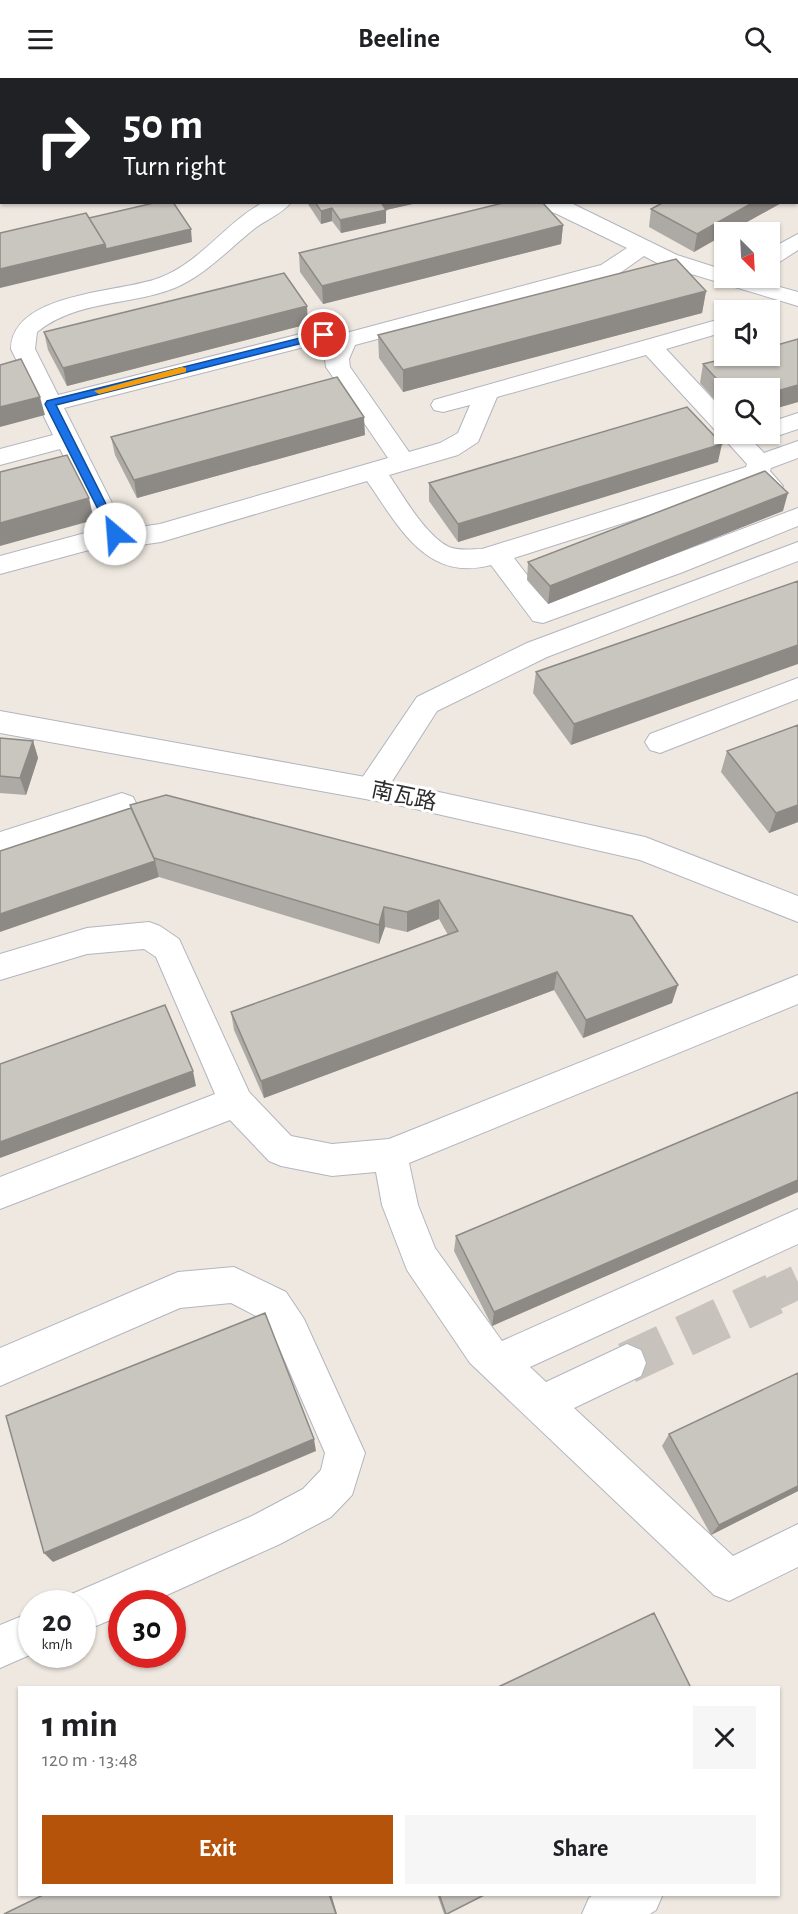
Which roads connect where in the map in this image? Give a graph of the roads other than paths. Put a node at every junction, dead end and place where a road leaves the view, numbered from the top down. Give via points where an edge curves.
1 (277, 204) edge
2 (549, 204) edge
3 (798, 241) edge
4 (642, 247) junction
5 (780, 252) edge
6 (714, 273) edge
7 (744, 288) edge
8 (798, 299) edge
9 (714, 328) edge
10 (346, 340) junction
11 (651, 346) junction
12 (487, 392) junction
13 (443, 405) dead end
14 (714, 414) edge
15 (59, 422) junction
16 (0, 438) edge
17 (748, 444) edge
18 (0, 457) edge
19 (773, 460) edge
20 (404, 463) junction
21 (374, 472) junction
22 (798, 473) edge
23 (798, 516) edge
24 (115, 534) junction
25 (798, 551) edge
26 (496, 553) junction
27 (0, 565) edge
28 (798, 688) edge
29 (0, 722) edge
30 (660, 742) dead end
31 (371, 789) junction
32 (122, 805) dead end
33 (0, 844) edge
34 (798, 909) edge
35 (0, 967) edge
36 (798, 988) edge
37 (236, 1102) junction
38 (390, 1155) junction
39 (0, 1193) edge
40 (798, 1226) edge
41 (497, 1363) junction
42 (627, 1363) tunnel mouth
43 (0, 1367) edge
44 (541, 1404) junction
45 (798, 1545) edge
46 (96, 1605) edge
47 (18, 1640) edge
48 (0, 1647) edge
49 (636, 1896) edge
50 (604, 1914) edge

1 - 15 street via 184,276 73,305 29,327 23,349
2 - 4 street
3 - 5 street
4 - 6 street
4 - 10 street via 609,270
7 - 8 street via 755,296
9 - 11 street
10 - 15 street via 324,335
10 - 20 street via 337,359 338,367
11 - 12 street
11 - 14 street
12 - 13 street
12 - 20 street via 469,437 449,449
15 - 16 street
15 - 18 street
15 - 24 street
17 - 19 street
19 - 22 street
19 - 23 street
19 - 26 street
20 - 21 street
21 - 24 street via 161,533 133,537
21 - 26 street via 422,538 439,552 463,559
23 - 26 street via 543,614
24 - 27 street
25 - 31 street via 537,650 427,704
28 - 30 street
29 - 31 street, 南瓦路
31 - 34 street, 南瓦路 via 645,849
32 - 33 street
35 - 37 street via 87,941 149,935 168,948
36 - 38 street
37 - 38 street via 281,1150 332,1160
37 - 39 street
38 - 41 street via 400,1206 420,1258
40 - 41 street
41 - 44 street
42 - 44 street
43 - 46 street via 178,1290 234,1285 273,1305 291,1332 345,1453 338,1481 317,1503 266,1530
44 - 45 street via 729,1580
47 - 48 street
49 - 50 street

